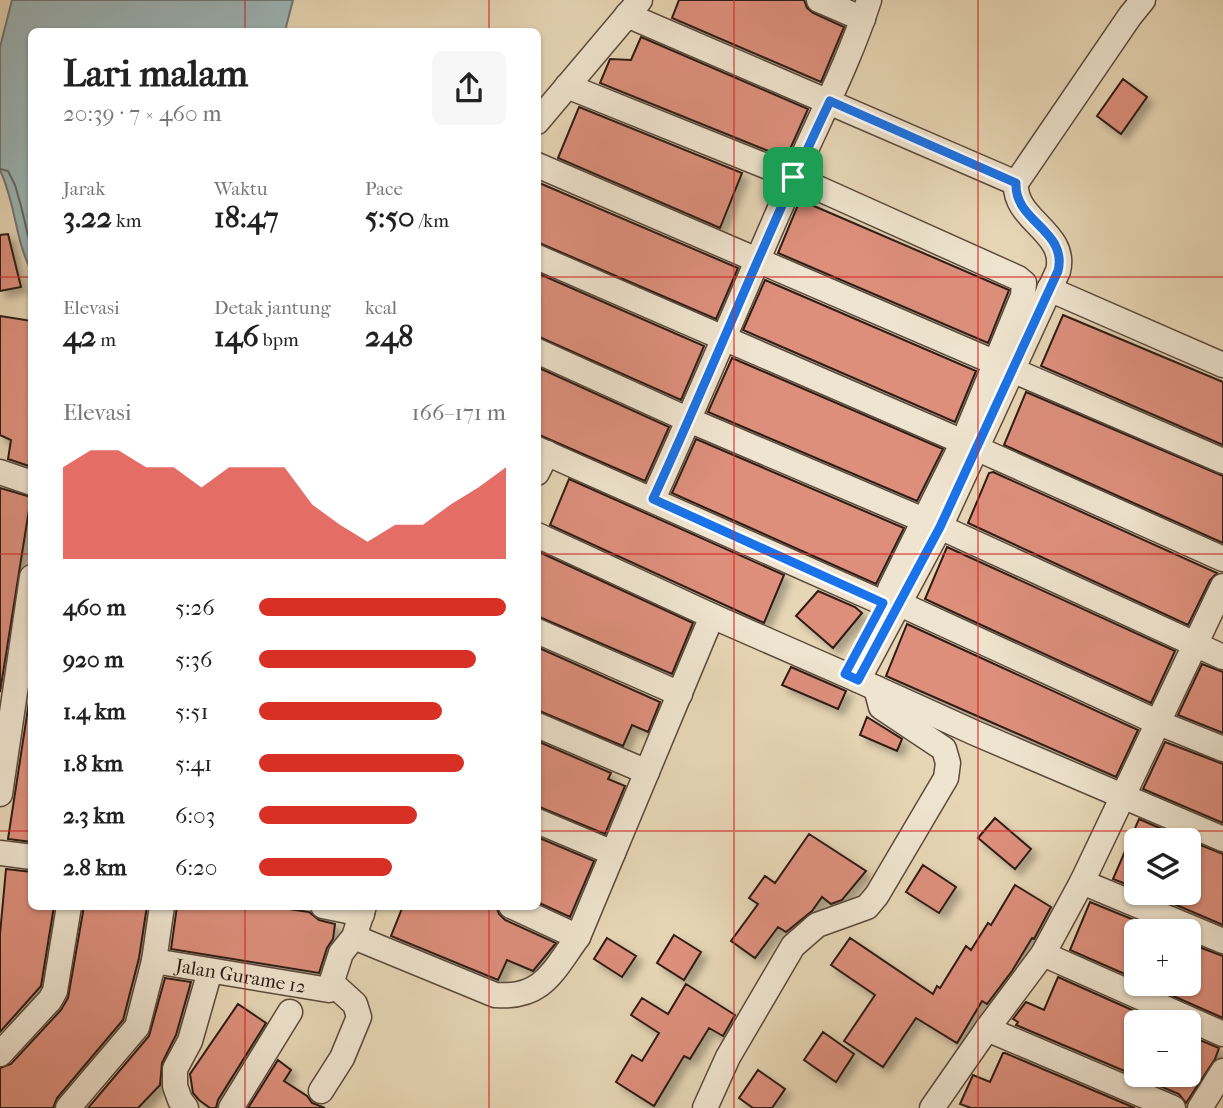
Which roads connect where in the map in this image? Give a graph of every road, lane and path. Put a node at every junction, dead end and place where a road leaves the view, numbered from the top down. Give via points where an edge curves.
1 (819, 0) edge
2 (1143, 0) edge
3 (633, 8) edge
4 (866, 9) edge
5 (567, 86) junction
6 (830, 101) junction
7 (541, 117) edge
8 (541, 167) edge
9 (793, 177) junction
10 (1016, 183) junction
11 (541, 259) edge
12 (758, 259) junction
13 (1049, 289) junction
14 (724, 337) junction
15 (541, 353) edge
16 (1223, 365) edge
17 (1004, 368) junction
18 (689, 420) junction
19 (970, 445) junction
20 (541, 458) edge
21 (1223, 461) edge
22 (0, 472) edge
23 (28, 482) edge
24 (653, 499) junction
25 (931, 524) junction
26 (541, 537) edge
27 (1223, 559) edge
28 (1223, 586) edge
29 (892, 603) junction
30 (28, 604) edge
31 (712, 616) junction
32 (541, 633) edge
33 (1195, 645) junction
34 (1223, 657) edge
35 (860, 680) junction
36 (680, 695) junction
37 (1159, 723) junction
38 (541, 727) edge
39 (1223, 749) edge
40 (647, 772) junction
41 (0, 794) edge
42 (1123, 798) junction
43 (541, 823) edge
44 (1223, 839) edge
45 (0, 853) edge
46 (613, 853) junction
47 (28, 856) edge
48 (1082, 882) junction
49 (68, 910) edge
50 (161, 910) edge
51 (334, 910) edge
52 (520, 910) edge
53 (360, 919) edge
54 (578, 937) junction
55 (1223, 942) edge
56 (1044, 954) junction
57 (154, 961) junction
58 (210, 971) junction
59 (331, 987) junction
60 (290, 1012) dead end
61 (987, 1029) junction
62 (1223, 1034) edge
63 (0, 1054) edge
64 (1223, 1071) edge
65 (321, 1091) dead end
66 (941, 1106) edge
67 (68, 1108) edge
68 (186, 1108) edge
69 (231, 1108) edge
70 (705, 1108) edge
71 (1173, 1108) edge
72 (1200, 1108) edge

1 - 4 street
2 - 10 street
3 - 5 street
3 - 6 street
4 - 6 street
5 - 7 street
5 - 9 street
6 - 9 street
6 - 10 street
8 - 12 street
9 - 12 street
9 - 17 street via 1021,281 1024,296
10 - 13 street via 1020,204 1060,254
11 - 14 street
12 - 14 street
12 - 17 street
13 - 16 street
13 - 17 street
14 - 18 street
14 - 19 street
15 - 18 street
17 - 19 street
17 - 21 street
18 - 24 street
18 - 25 street
19 - 25 street
19 - 27 street
20 - 24 street
22 - 23 street
24 - 29 street
25 - 29 street
25 - 33 street
26 - 31 street
28 - 33 street
29 - 35 street
29 - 37 street
30 - 41 street
31 - 35 street
31 - 36 street
32 - 36 street
33 - 34 street
33 - 37 street
35 - 42 street
35 - 70 street via 881,707 944,749 946,778 867,907 817,925 787,954 728,1057
36 - 40 street
37 - 39 street
37 - 42 street
38 - 40 street
40 - 46 street
42 - 44 street
42 - 48 street
43 - 46 street
45 - 47 street
46 - 54 street
48 - 55 street
48 - 56 street
49 - 63 street via 55,991
50 - 57 street
51 - 53 street
52 - 54 street
53 - 54 street via 495,995 510,996 538,987
53 - 59 street via 341,953
56 - 61 street
56 - 62 street
57 - 58 street, Jalan Gurame 12
57 - 67 street via 136,1028
58 - 59 street, Jalan Gurame 12
58 - 68 street via 190,1041 174,1074
59 - 65 street via 348,995 359,1017 342,1058
60 - 69 street
61 - 66 street
61 - 71 street
64 - 72 street

